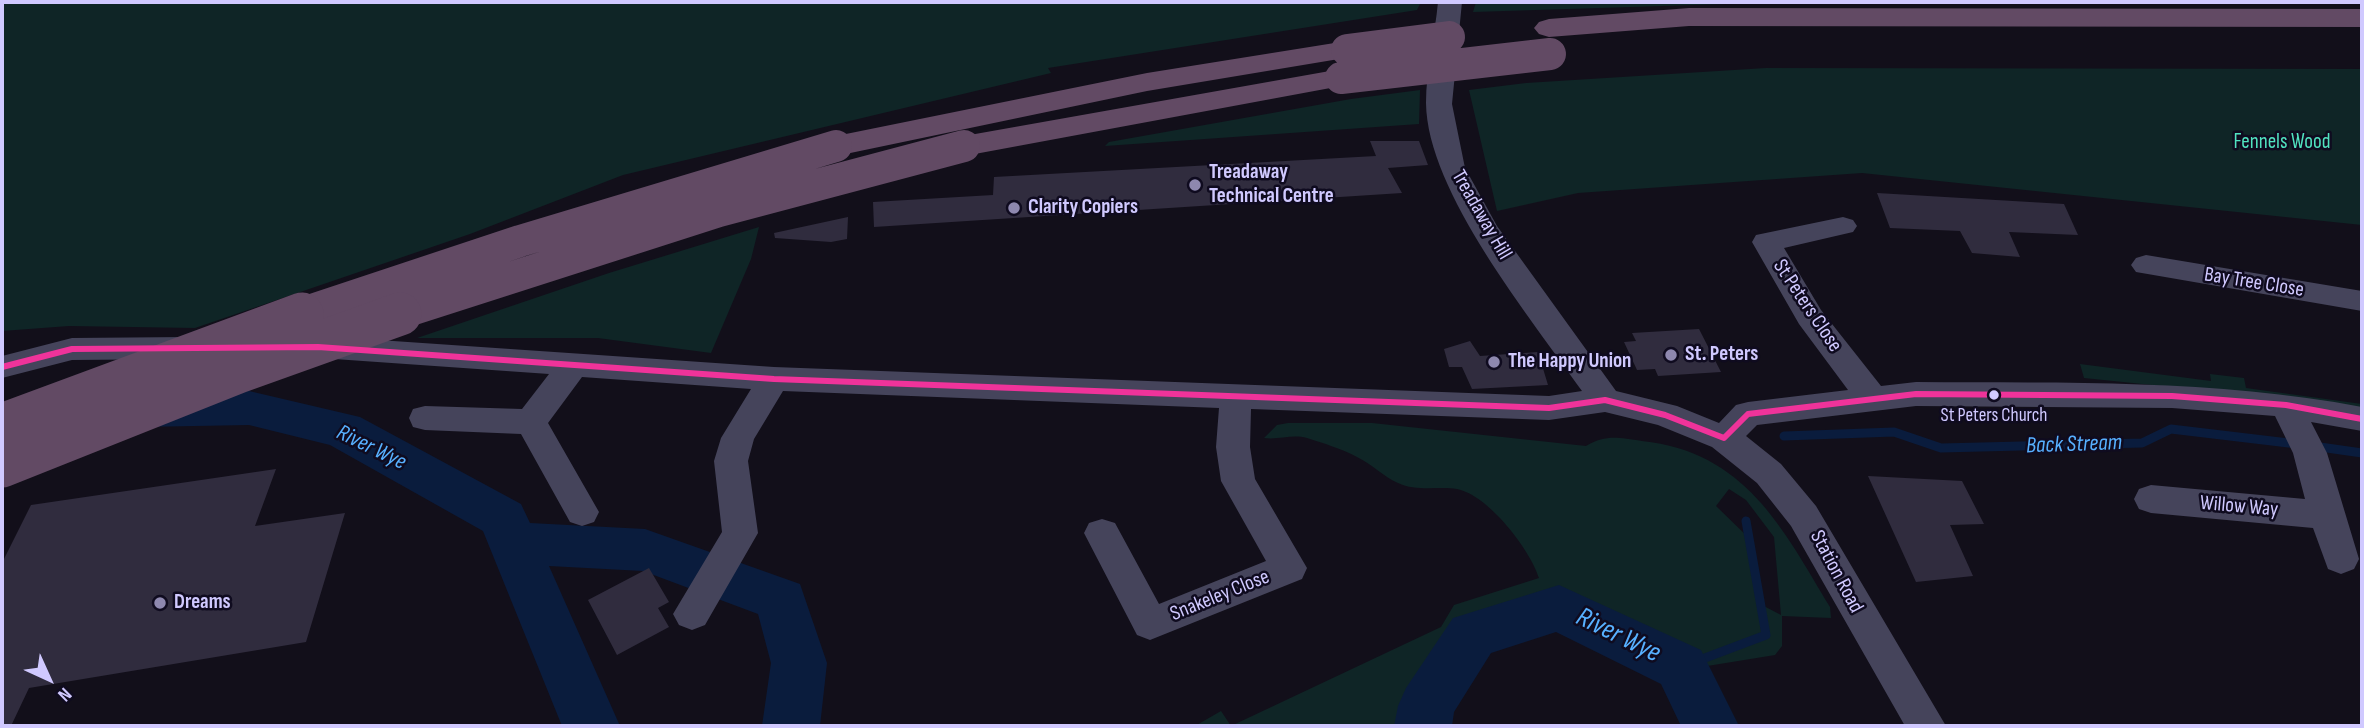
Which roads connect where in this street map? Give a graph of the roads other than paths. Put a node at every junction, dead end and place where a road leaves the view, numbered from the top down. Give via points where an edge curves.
1 (1450, 2) edge
2 (2362, 18) edge
3 (1550, 41) junction
4 (2362, 42) edge
5 (1344, 64) junction
6 (1843, 226) dead end
7 (2146, 265) dead end
8 (2362, 300) edge
9 (575, 363) junction
10 (2, 367) edge
11 (774, 379) junction
12 (1236, 394) junction
13 (1872, 398) junction
14 (1605, 400) junction
15 (425, 418) dead end
16 (2362, 419) edge
17 (531, 422) junction
18 (2, 425) edge
19 (2298, 429) junction
20 (1724, 438) junction
21 (2, 466) edge
22 (2151, 499) dead end
23 (582, 512) dead end
24 (2328, 515) junction
25 (1102, 533) dead end
26 (2341, 559) dead end
27 (692, 614) dead end
28 (1926, 726) edge

1 - 14 street, Treadaway Hill via 1439,104 1452,168 1485,229
2 - 3 highway via 1689,18
3 - 4 highway
3 - 5 highway, bridge
5 - 18 highway, bridge via 1147,82 836,146 652,198 328,303
5 - 21 highway, bridge via 1229,96 964,146 746,202 439,300 184,392
6 - 13 street, St Peters Close via 1766,242 1810,317
7 - 8 street, Bay Tree Close
9 - 10 street via 318,347 72,349
9 - 11 street
9 - 17 street
11 - 12 street
11 - 27 street via 738,438 731,461 740,533
12 - 14 street via 1549,408
12 - 25 street, Snakeley Close via 1233,447 1238,481 1289,568 1150,624
13 - 19 street via 1916,394 2172,396
13 - 20 street via 1748,414
14 - 20 street, Station Road via 1665,415
15 - 17 street
16 - 19 street
17 - 23 street
19 - 24 street
20 - 28 street, Station Road via 1753,455 1808,519
22 - 24 street, Willow Way
24 - 26 street

